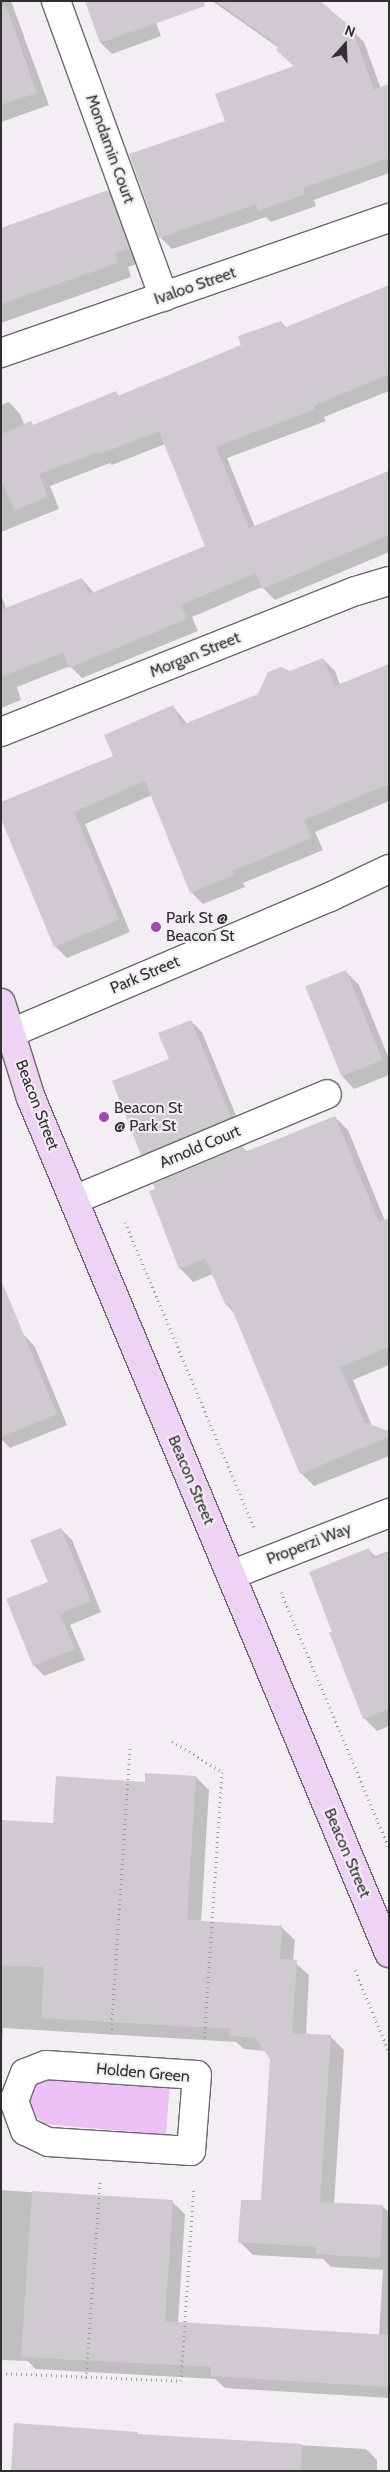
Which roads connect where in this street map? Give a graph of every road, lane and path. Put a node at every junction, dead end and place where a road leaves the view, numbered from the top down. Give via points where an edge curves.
1 (56, 1) edge
2 (389, 218) edge
3 (164, 297) junction
4 (1, 353) edge
5 (389, 581) edge
6 (1, 732) edge
7 (389, 869) edge
8 (1, 1003) edge
9 (6, 1035) edge
10 (327, 1094) dead end
11 (74, 1200) junction
12 (389, 1513) edge
13 (231, 1575) junction
14 (172, 1741) dead end
15 (130, 1749) dead end
16 (389, 1953) edge
17 (110, 2069) junction
18 (197, 2075) junction
19 (8, 2100) edge
20 (103, 2146) junction
21 (191, 2151) junction
22 (1, 2373) edge
23 (86, 2378) junction

1 - 3 street, Mondamin Court
2 - 3 street, Ivaloo Street
3 - 4 street, Ivaloo Street
5 - 6 street, Morgan Street via 356,591
7 - 9 street, Park Street
8 - 9 main road, Beacon Street
9 - 11 main road, Beacon Street
10 - 11 street, Arnold Court
11 - 13 main road, Beacon Street
12 - 13 street, Properzi Way
13 - 16 main road, Beacon Street
14 - 18 path via 222,1772 204,2044
15 - 17 path
17 - 18 street, Holden Green
17 - 19 street, Holden Green via 46,2065 25,2073
18 - 21 street, Holden Green
19 - 20 street, Holden Green via 24,2131 48,2142
20 - 21 street, Holden Green
20 - 23 path
21 - 23 path via 194,2194 181,2382
22 - 23 path

